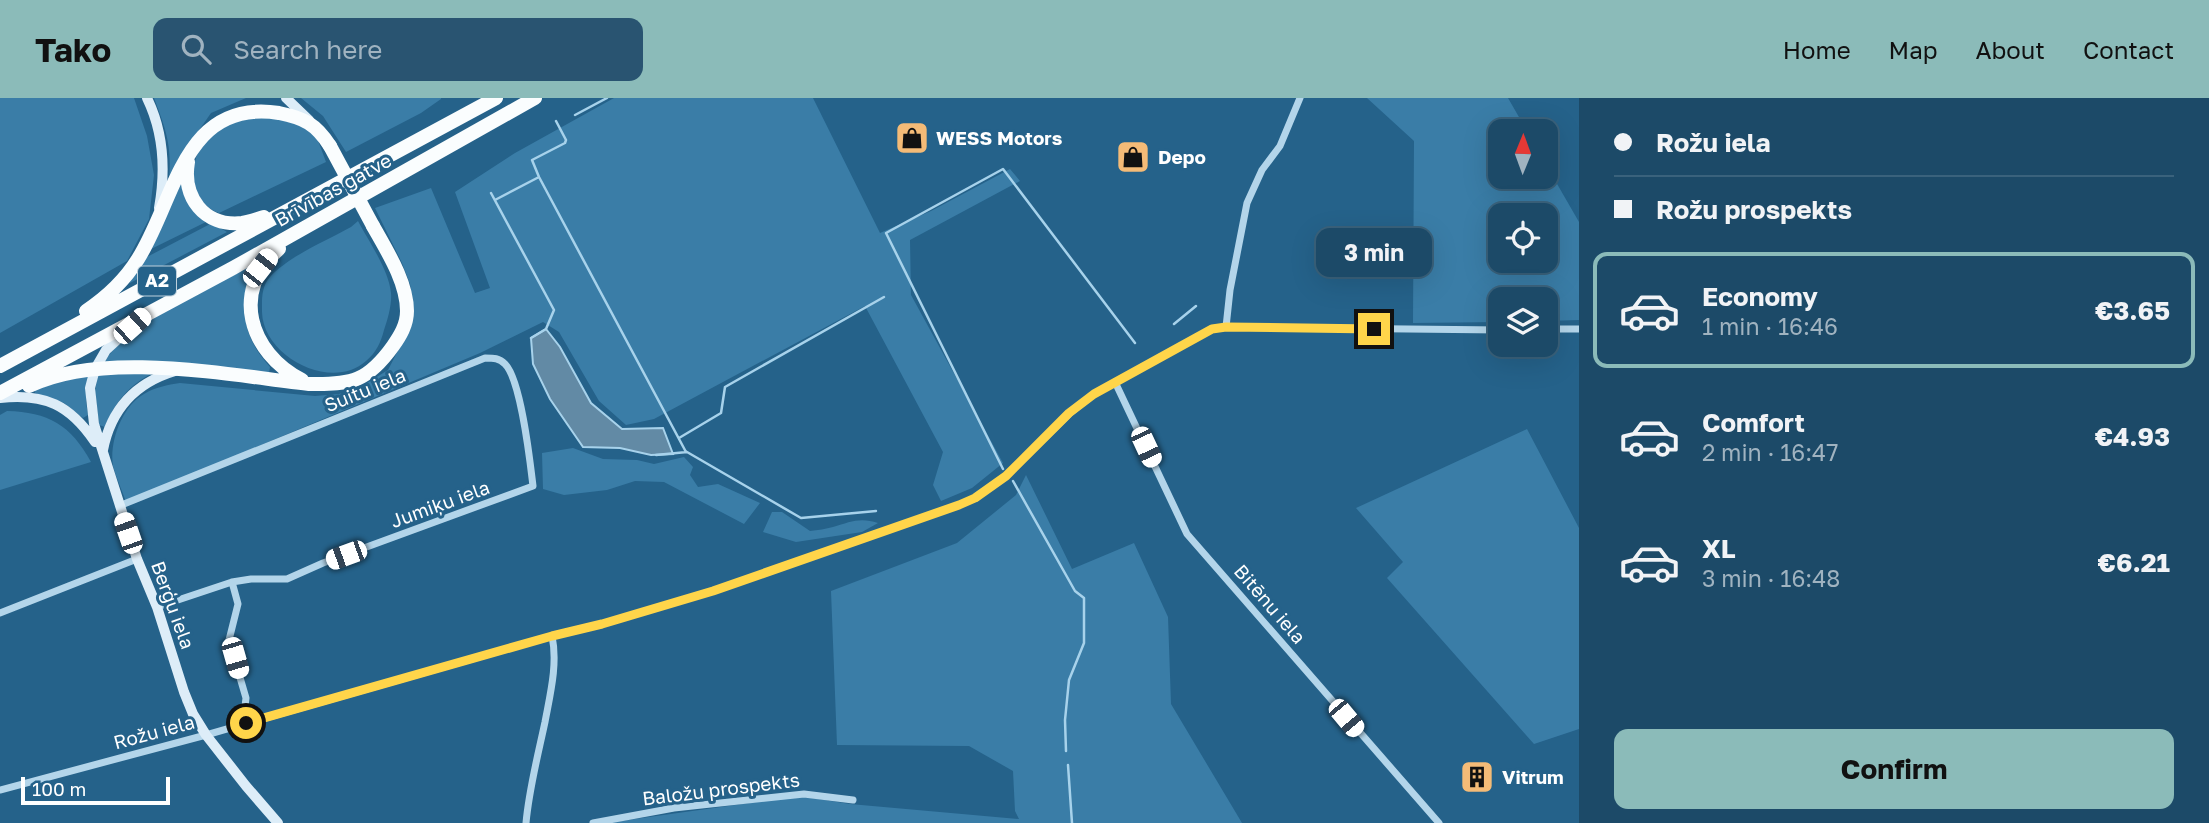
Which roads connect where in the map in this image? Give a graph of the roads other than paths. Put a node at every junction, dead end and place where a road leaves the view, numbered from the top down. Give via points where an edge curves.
1 (147, 98) edge
2 (286, 98) edge
3 (496, 98) edge
4 (535, 98) edge
5 (1300, 98) edge
6 (316, 127) junction
7 (189, 153) junction
8 (342, 207) junction
9 (284, 213) junction
10 (157, 217) junction
11 (148, 312) junction
12 (1226, 327) junction
13 (1558, 329) edge
14 (1579, 329) edge
15 (1488, 330) edge
16 (31, 350) junction
17 (0, 366) edge
18 (95, 369) junction
19 (180, 370) junction
20 (1115, 382) junction
21 (309, 384) junction
22 (2, 396) edge
23 (103, 453) junction
24 (533, 486) joint
25 (119, 506) junction
26 (137, 559) junction
27 (232, 582) junction
28 (158, 607) junction
29 (0, 612) edge
30 (555, 635) junction
31 (246, 723) junction
32 (206, 734) junction
33 (0, 790) edge
34 (853, 800) dead end
35 (278, 823) edge
36 (526, 823) edge
37 (593, 823) edge
38 (1439, 823) edge

1 - 10 main road via 162,145 164,170
2 - 6 main road
3 - 9 highway, Brīvības gatve / A2
4 - 8 highway, Brīvības gatve / A2
5 - 12 street via 1280,146 1262,170 1247,203
6 - 7 highway via 271,111 238,112 196,139
6 - 21 highway, bridge via 373,226 403,289 407,312 402,333 380,364 362,378
7 - 9 highway via 190,196 208,215 241,223
7 - 10 highway
8 - 11 highway, Brīvības gatve / A2
8 - 21 highway via 331,219 270,256 252,291 256,334 267,355
9 - 16 highway, Brīvības gatve / A2
10 - 16 highway via 138,259 123,279 103,300 48,332
11 - 18 main road via 106,350
11 - 22 highway, Brīvības gatve / A2
12 - 15 street
12 - 20 street, Rožu iela via 1212,329
13 - 14 street
16 - 17 highway, Brīvības gatve / A2
18 - 19 highway
18 - 22 highway via 40,381
18 - 23 main road, Berģu iela via 91,402
19 - 21 highway
19 - 23 main road via 156,377 130,395 110,428
20 - 30 street, Rožu iela via 1069,413 1006,476 975,498 713,591
20 - 38 street, Bitēnu iela via 1187,534
22 - 23 main road via 31,397 64,408 85,426
23 - 25 main road, Berģu iela
24 - 25 street, Suitu iela via 512,374 498,358 485,358
24 - 27 street, Jumiķu iela via 287,579
25 - 26 main road, Berģu iela
26 - 28 main road, Berģu iela
26 - 29 street
27 - 28 street, Jumiķu iela
27 - 31 street via 239,604 229,640 246,698
28 - 32 main road, Berģu iela via 184,692
30 - 31 street, Rožu iela
30 - 36 street via 550,692
31 - 32 street, Rožu iela
32 - 33 street, Rožu iela
32 - 35 main road, Berģu iela
34 - 37 street, Baložu prospekts via 804,794 674,808

